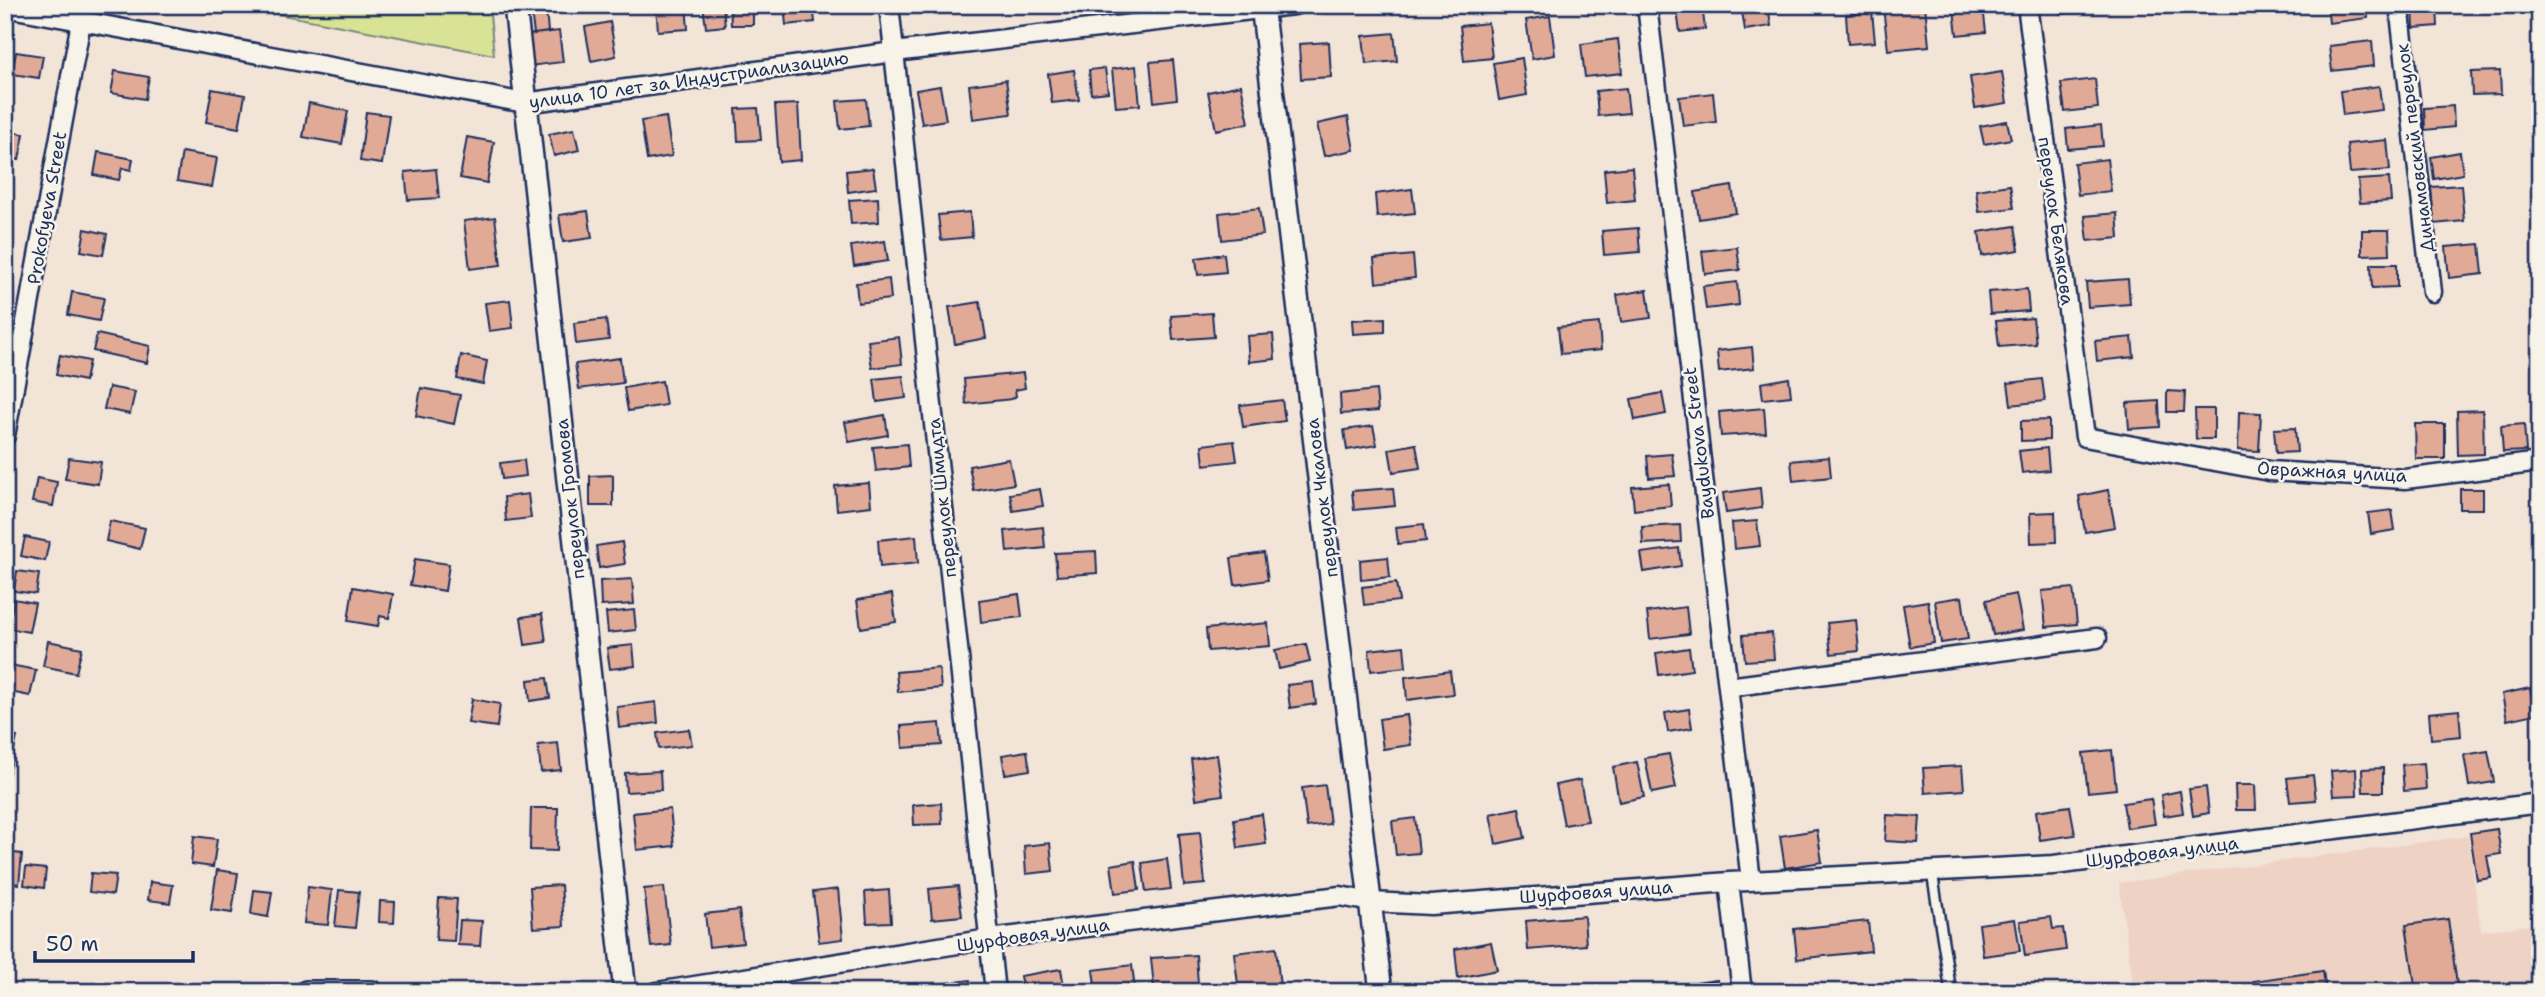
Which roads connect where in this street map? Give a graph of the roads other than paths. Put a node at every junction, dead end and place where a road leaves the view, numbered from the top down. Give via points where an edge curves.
1 (514, 5) edge
2 (888, 5) edge
3 (1294, 5) edge
4 (1647, 5) edge
5 (2027, 5) edge
6 (2399, 5) edge
7 (5, 7) edge
8 (1262, 7) edge
9 (81, 22) junction
10 (894, 52) junction
11 (525, 103) junction
12 (2432, 292) dead end
13 (5, 436) edge
14 (2085, 437) joint
15 (2540, 462) edge
16 (2097, 638) dead end
17 (1728, 687) junction
18 (2540, 803) edge
19 (1932, 872) junction
20 (1751, 881) junction
21 (1729, 882) junction
22 (1371, 902) junction
23 (989, 939) junction
24 (306, 992) edge
25 (372, 992) edge
26 (625, 992) edge
27 (657, 992) edge
28 (995, 992) edge
29 (1381, 992) edge
30 (1742, 992) edge
31 (1951, 992) edge

1 - 11 street, переулок Громова
2 - 10 street, переулок Шмидта
3 - 8 street, улица 10 лет за Индустриализацию
4 - 17 street, Baydukova Street
5 - 14 street, переулок Белякова
6 - 12 street, Динамовский переулок
7 - 9 street, улица 10 лет за Индустриализацию
8 - 10 street, улица 10 лет за Индустриализацию
8 - 22 street, переулок Чкалова
9 - 11 street, улица 10 лет за Индустриализацию
9 - 13 street, Prokofyeva Street
10 - 11 street, улица 10 лет за Индустриализацию
10 - 23 street, переулок Шмидта
11 - 26 street, переулок Громова
14 - 15 street, Овражная улица via 2269,471 2406,479
16 - 17 street
17 - 20 street, Baydukova Street
18 - 19 street, Шурфовая улица via 2054,865
19 - 20 street, Шурфовая улица
19 - 31 lane
20 - 21 street, Шурфовая улица
21 - 22 street, Шурфовая улица via 1431,905
21 - 30 street
22 - 23 street, Шурфовая улица via 1340,896
22 - 29 street, переулок Чкалова
23 - 27 street, Шурфовая улица
23 - 28 street, переулок Шмидта
24 - 25 street

